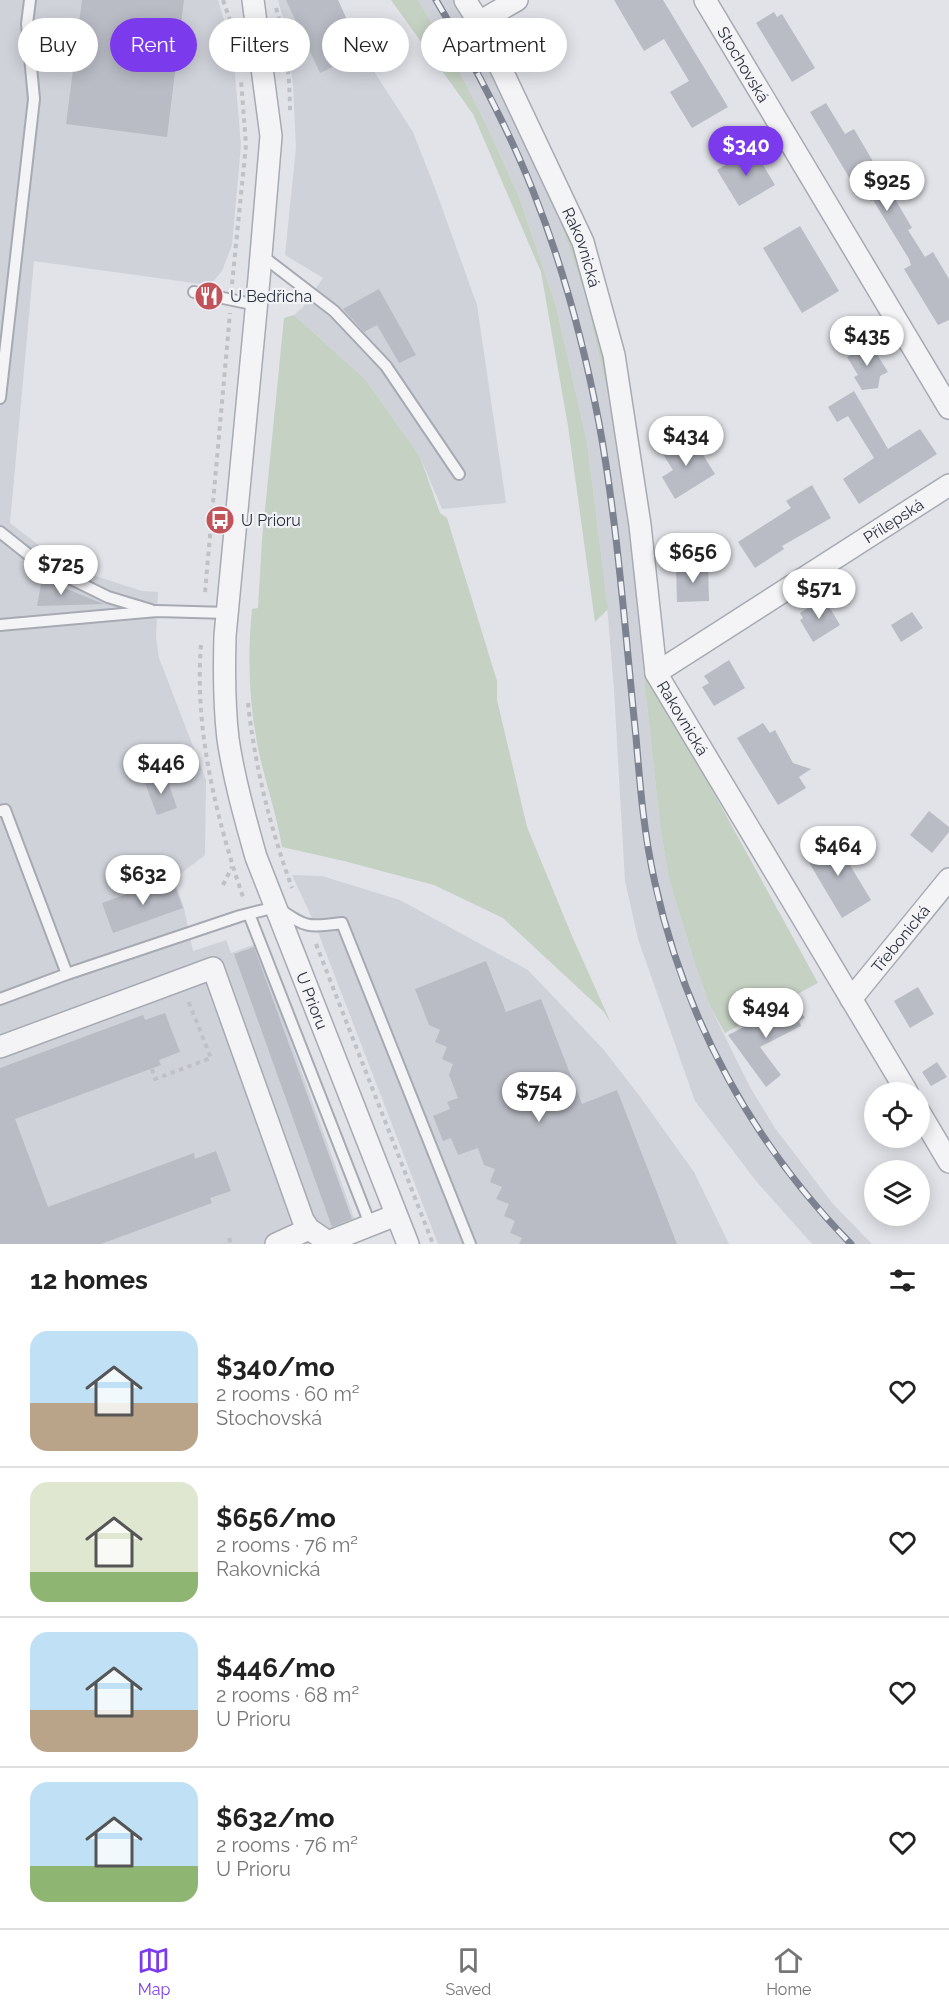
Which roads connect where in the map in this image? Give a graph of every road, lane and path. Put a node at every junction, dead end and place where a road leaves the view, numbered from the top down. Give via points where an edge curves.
1 (30, 0) edge
2 (253, 0) edge
3 (465, 0) edge
4 (517, 0) edge
5 (705, 0) edge
6 (476, 18) edge
7 (486, 18) edge
8 (502, 72) edge
9 (261, 255) junction
10 (194, 292) dead end
11 (257, 305) junction
12 (0, 398) edge
13 (949, 408) edge
14 (459, 474) dead end
15 (949, 485) edge
16 (0, 532) edge
17 (157, 611) junction
18 (228, 613) junction
19 (0, 625) edge
20 (656, 673) junction
21 (248, 693) dead end
22 (0, 811) edge
23 (233, 866) dead end
24 (949, 879) edge
25 (223, 885) dead end
26 (293, 890) dead end
27 (276, 907) junction
28 (249, 914) junction
29 (316, 944) dead end
30 (67, 974) junction
31 (180, 980) junction
32 (0, 999) edge
33 (851, 999) junction
34 (0, 1047) edge
35 (152, 1069) dead end
36 (901, 1082) edge
37 (930, 1130) edge
38 (949, 1162) edge
39 (396, 1215) junction
40 (370, 1224) junction
41 (229, 1238) dead end
42 (319, 1238) edge
43 (231, 1244) edge
44 (276, 1244) edge
45 (408, 1244) edge
46 (433, 1244) edge
47 (471, 1244) edge

1 - 12 lane via 27,24 34,99
2 - 9 street, U Prioru via 271,136
3 - 6 street, Rakovnická
4 - 7 street
5 - 13 street, Stochovská
8 - 20 street, Rakovnická via 582,242 614,356 640,525
9 - 11 street, U Prioru
9 - 14 lane via 334,311 386,366
10 - 11 lane
11 - 18 street, U Prioru
15 - 20 street, Přílepská
16 - 17 lane via 39,563 68,578 108,597
17 - 18 lane
17 - 19 lane
18 - 27 street, U Prioru via 224,685 228,739 256,857
20 - 33 street, Rakovnická
21 - 26 path via 253,746 270,824
22 - 30 lane via 5,810
23 - 25 path
24 - 33 street, Třebonická
27 - 28 lane
27 - 39 street, U Prioru
27 - 47 lane via 301,924 316,927 342,923
28 - 30 lane
28 - 40 lane
29 - 46 path
30 - 32 lane
31 - 34 street
31 - 35 path via 211,1058 156,1079
31 - 42 street via 213,968 303,1220
33 - 36 street, Rakovnická
37 - 38 street
39 - 40 street
39 - 45 street, U Prioru
40 - 42 street
41 - 43 path
42 - 44 street

